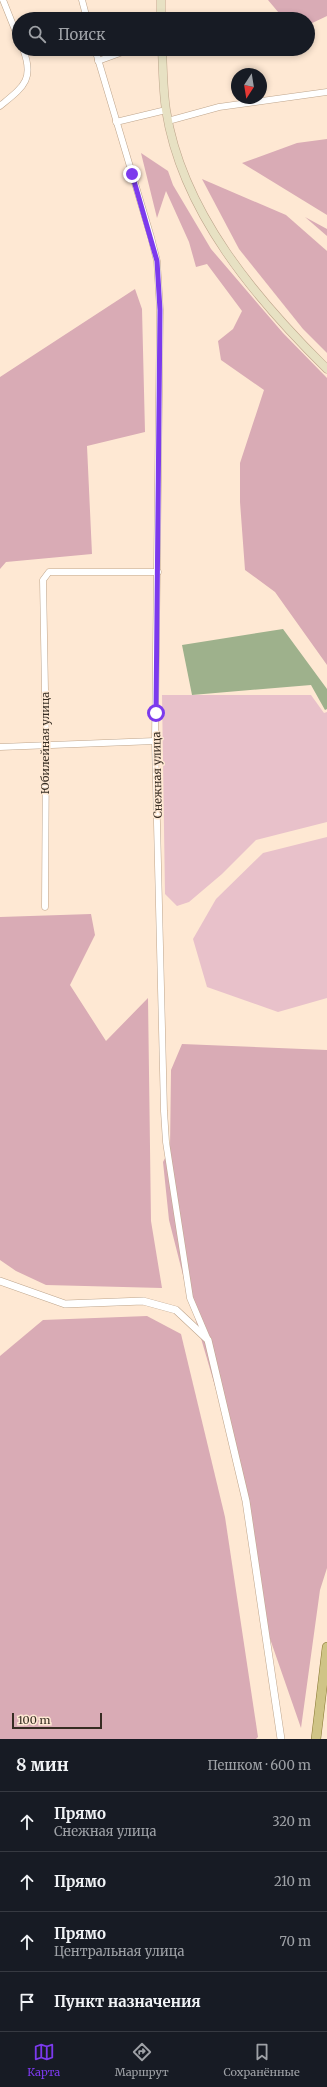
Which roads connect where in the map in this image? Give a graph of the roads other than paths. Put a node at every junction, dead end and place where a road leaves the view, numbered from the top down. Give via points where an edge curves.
1 (1, 0) edge
2 (82, 0) edge
3 (161, 0) edge
4 (85, 12) edge
5 (161, 12) edge
6 (12, 24) edge
7 (25, 56) edge
8 (97, 56) edge
9 (112, 56) edge
10 (162, 56) edge
11 (98, 61) junction
12 (327, 92) edge
13 (0, 106) edge
14 (166, 110) junction
15 (168, 121) junction
16 (116, 122) junction
17 (327, 369) edge
18 (158, 572) junction
19 (155, 742) junction
20 (46, 746) junction
21 (0, 747) edge
22 (45, 907) dead end
23 (0, 1281) edge
24 (208, 1340) junction
25 (327, 1648) edge
26 (281, 1739) edge
27 (316, 1739) edge

1 - 6 street
2 - 4 street
3 - 5 main road
7 - 13 street via 29,71 21,87
8 - 11 street, Снежная улица
9 - 11 street
10 - 14 main road
11 - 16 street, Снежная улица
12 - 15 street via 220,107
14 - 15 main road
14 - 16 street
15 - 17 main road via 190,192 217,240 287,329
16 - 18 street, Снежная улица via 157,261 160,310
18 - 19 street, Снежная улица
18 - 20 street, Юбилейная улица via 49,572 43,580
19 - 20 street
19 - 24 street, Снежная улица via 166,1142 190,1298
20 - 21 street
20 - 22 street, Юбилейная улица
23 - 24 street via 64,1304 143,1301 176,1310
24 - 26 street via 246,1501
25 - 27 main road

